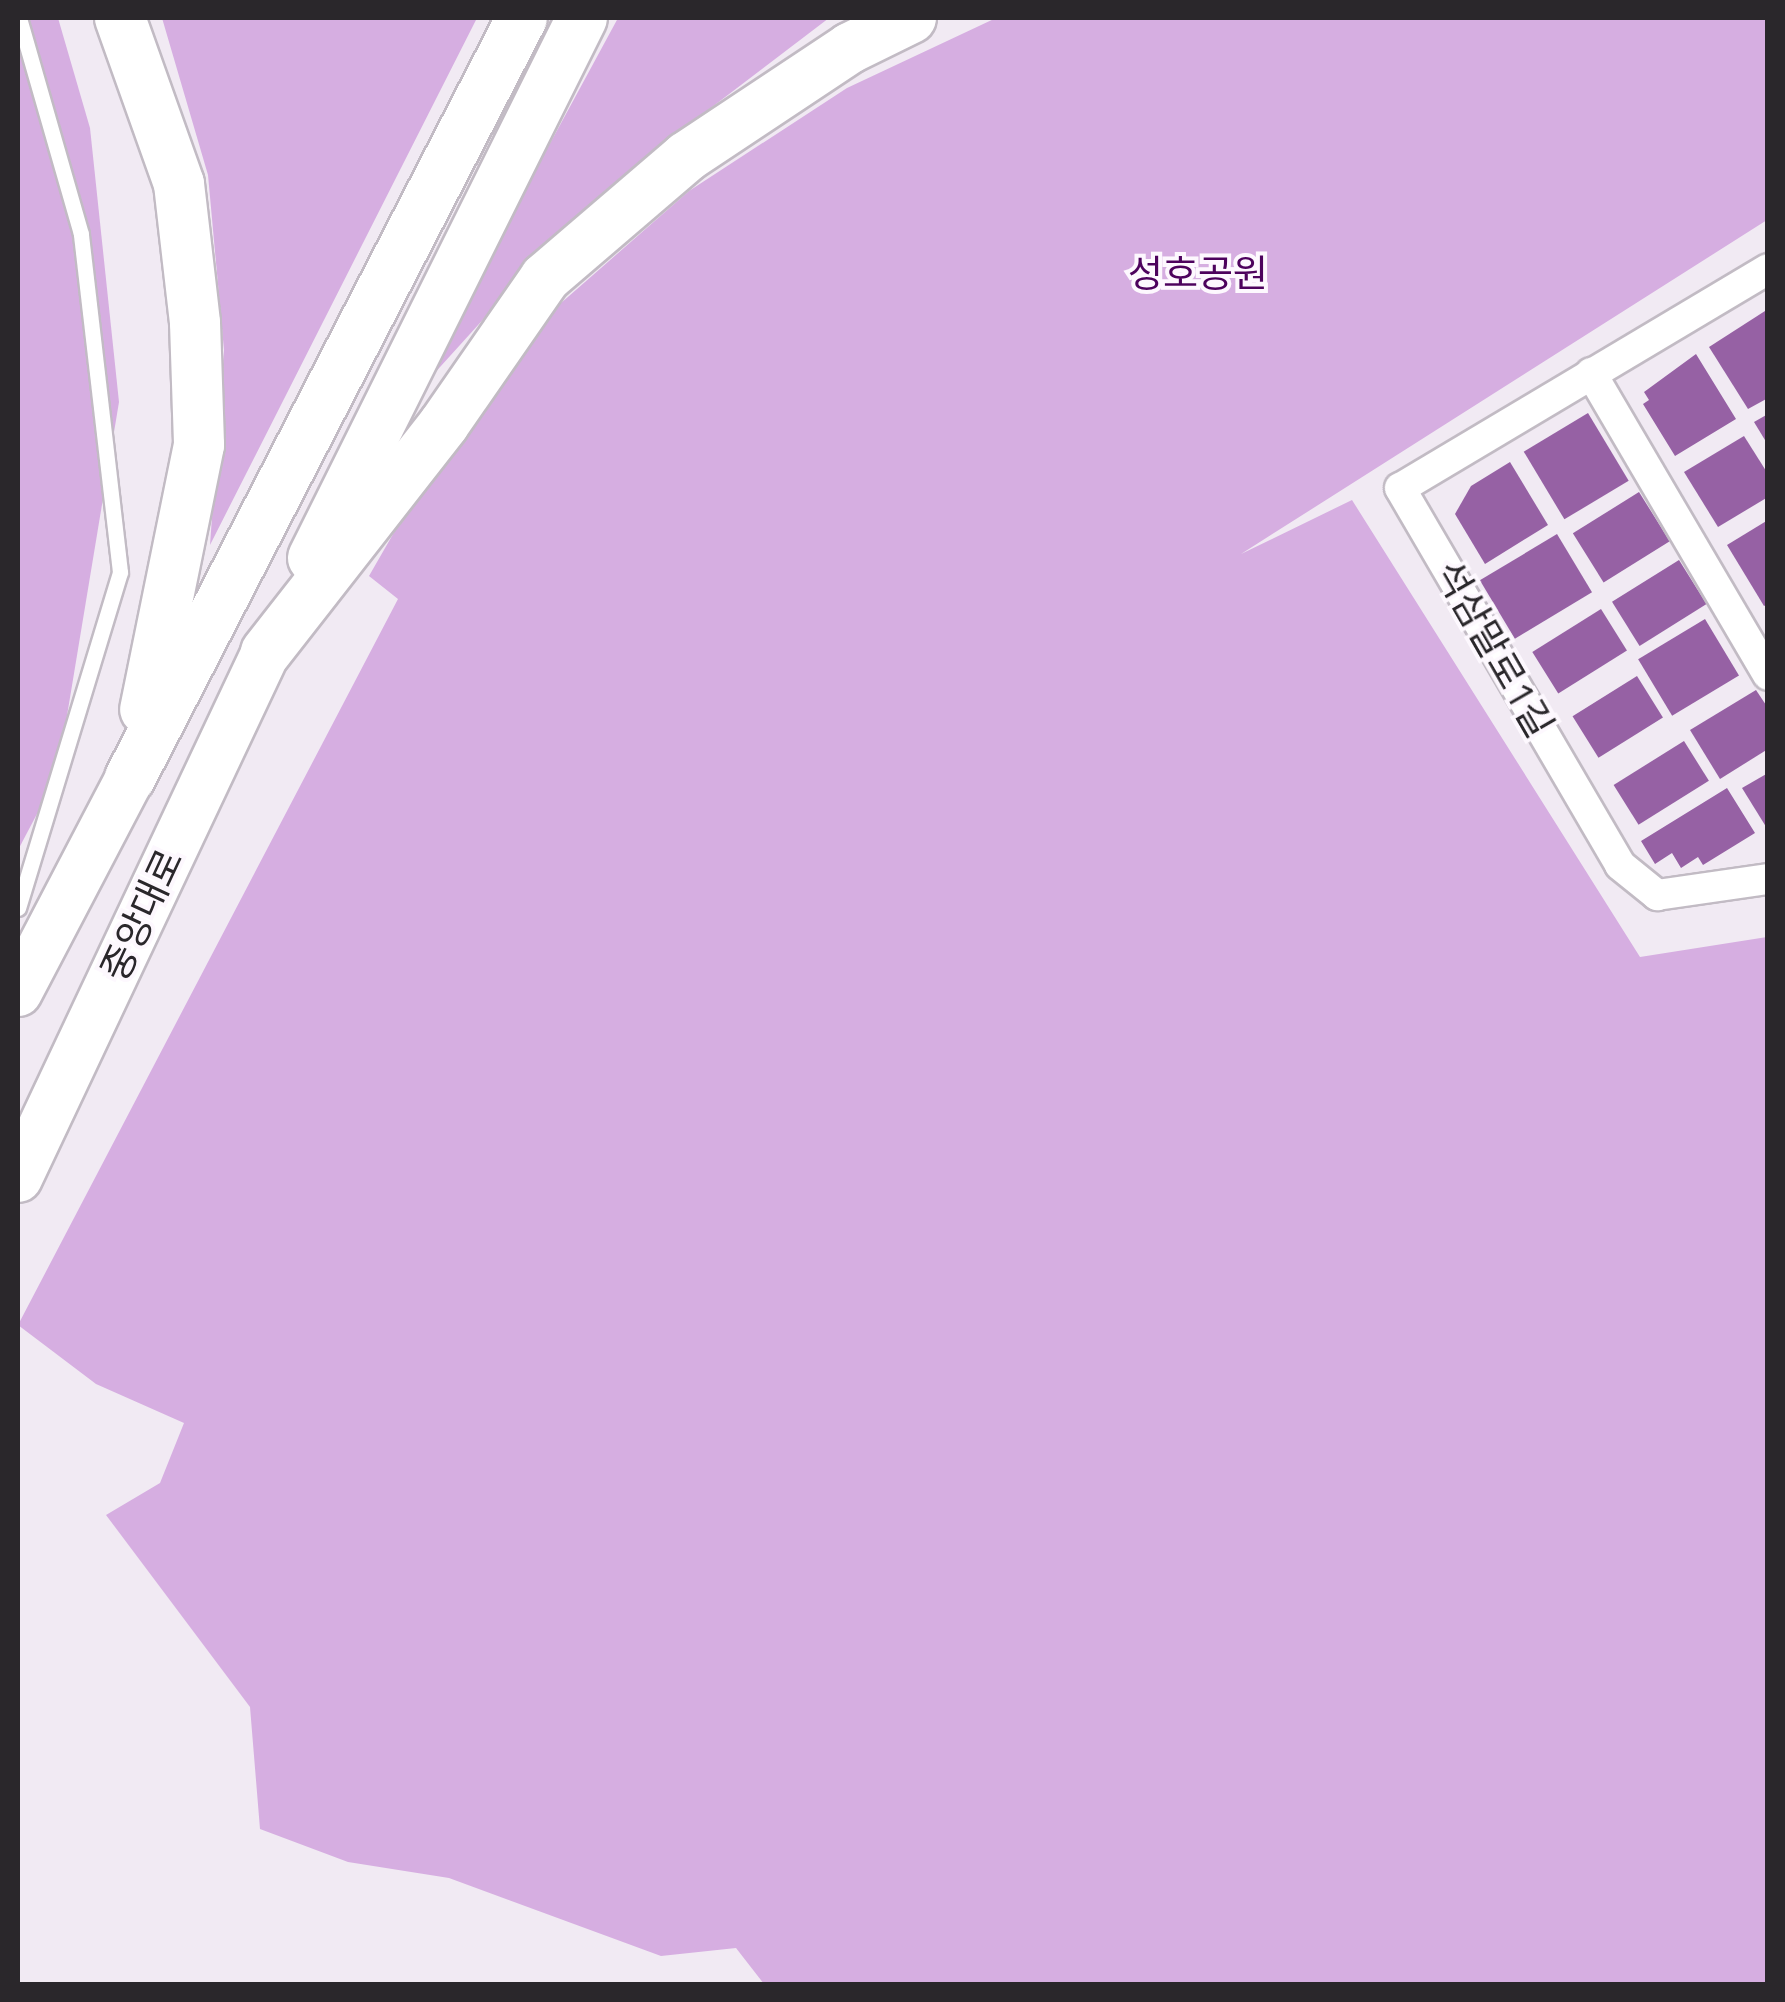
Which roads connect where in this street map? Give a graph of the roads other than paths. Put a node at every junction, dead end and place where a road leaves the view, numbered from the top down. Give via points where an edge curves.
1 (19, 18) edge
2 (120, 18) edge
3 (522, 18) edge
4 (582, 18) edge
5 (911, 18) edge
6 (1768, 269) edge
7 (1592, 373) junction
8 (266, 652) junction
9 (1768, 675) edge
10 (130, 778) junction
11 (1768, 879) edge
12 (18, 908) edge
13 (18, 992) edge
14 (18, 1178) edge

1 - 12 lane via 81,234 120,572
2 - 10 highway via 178,184 195,323 199,445
3 - 10 highway
4 - 8 highway
5 - 8 highway via 850,48 686,157 545,278 444,424
6 - 7 street, 석삼말로1길
7 - 9 street
7 - 11 street, 석삼말로1길 via 1400,488 1620,866 1657,894
8 - 14 main road, 중앙대로
10 - 13 main road, 중앙대로

